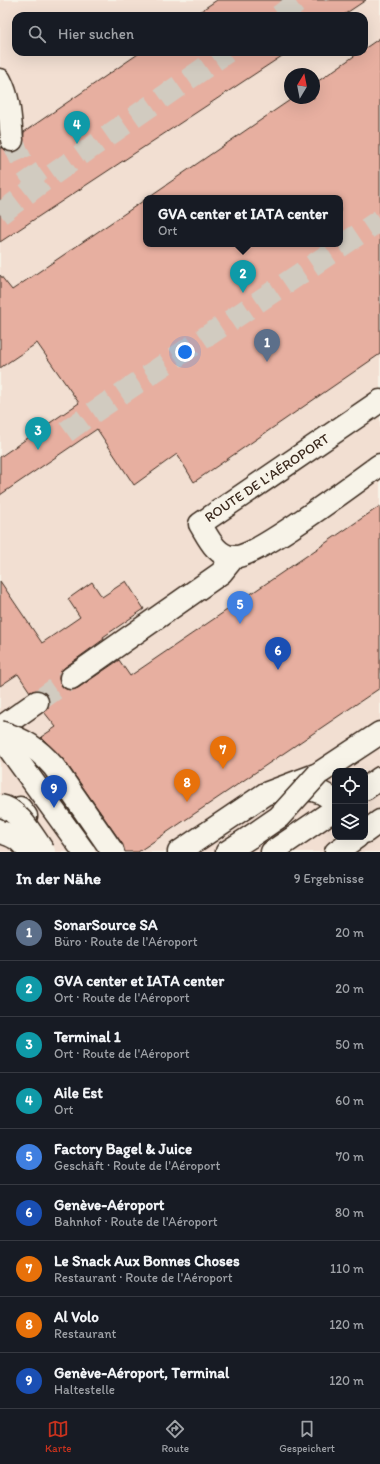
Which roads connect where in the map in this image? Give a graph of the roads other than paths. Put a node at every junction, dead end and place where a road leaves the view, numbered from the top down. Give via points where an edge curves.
1 (0, 80) edge
2 (12, 140) tunnel mouth
3 (380, 401) edge
4 (380, 465) edge
5 (234, 557) junction
6 (71, 678) tunnel mouth
7 (37, 702) tunnel mouth
8 (0, 728) edge
9 (0, 732) edge
10 (380, 733) edge
11 (0, 736) edge
12 (318, 774) junction
13 (380, 778) edge
14 (368, 787) edge
15 (332, 800) edge
16 (0, 806) edge
17 (332, 811) edge
18 (0, 821) edge
19 (380, 821) edge
20 (368, 830) edge
21 (0, 832) edge
22 (340, 840) edge
23 (353, 840) edge
24 (39, 850) edge
25 (84, 852) edge
26 (113, 852) edge
27 (179, 852) edge
28 (198, 852) edge
29 (227, 852) edge
30 (272, 852) edge
31 (332, 852) edge
32 (336, 852) edge

1 - 2 street via 6,91 10,110
3 - 5 street, ROUTE DE L'AÉROPORT via 200,524 217,550
4 - 5 street via 306,518 252,552
5 - 6 street via 221,573
7 - 8 street
9 - 26 street, bridge via 16,736 43,755
10 - 12 street
11 - 25 street, bridge
12 - 27 street via 265,794
12 - 29 street, bridge via 279,817
13 - 14 street
15 - 28 street via 318,791 302,789 287,793
16 - 24 street, bridge via 11,809 17,815
17 - 30 street
18 - 24 street via 20,808
19 - 20 street
21 - 24 street, bridge via 16,837 22,843
22 - 31 street
23 - 32 street

